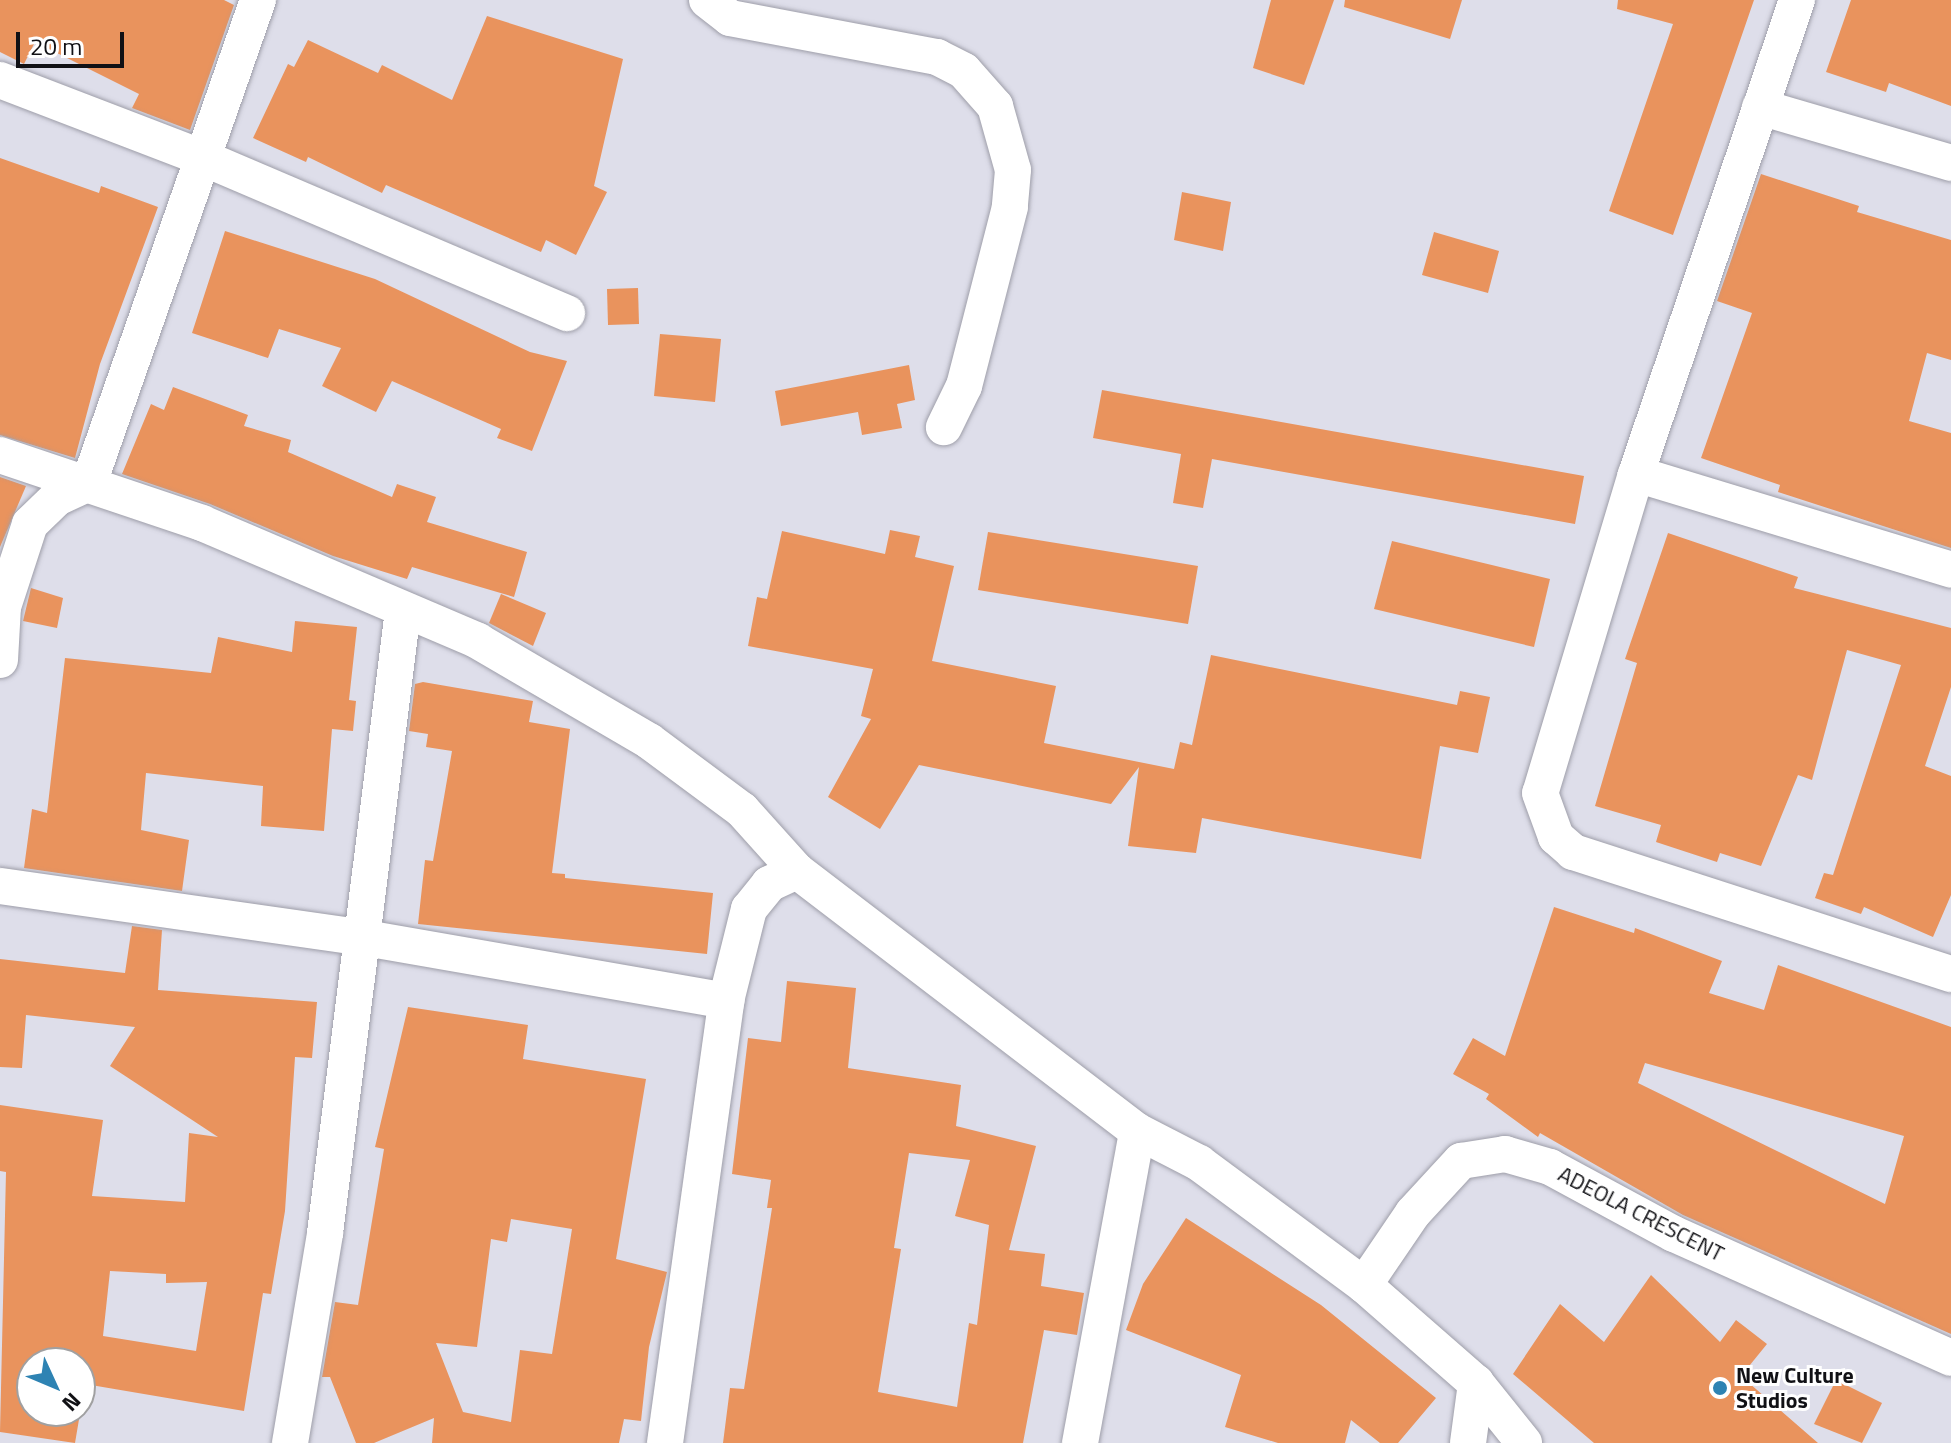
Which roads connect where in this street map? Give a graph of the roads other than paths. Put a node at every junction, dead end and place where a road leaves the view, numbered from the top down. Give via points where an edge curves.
1 (258, 0) edge
2 (707, 0) edge
3 (1797, 0) edge
4 (0, 80) edge
5 (1760, 107) junction
6 (201, 157) junction
7 (1951, 163) edge
8 (567, 313) dead end
9 (944, 427) dead end
10 (0, 455) edge
11 (1636, 474) junction
12 (89, 483) junction
13 (1951, 570) edge
14 (403, 610) junction
15 (0, 660) edge
16 (797, 871) junction
17 (0, 886) edge
18 (360, 937) junction
19 (1951, 974) edge
20 (726, 1001) junction
21 (1137, 1131) junction
22 (1367, 1281) junction
23 (1951, 1358) edge
24 (1476, 1383) junction
25 (290, 1443) edge
26 (665, 1443) edge
27 (1080, 1443) edge
28 (1468, 1443) edge
29 (1524, 1443) edge

1 - 6 street
2 - 9 street via 730,18 937,57 964,71 995,106 1013,170 1010,207 964,386
3 - 5 street
4 - 6 street
5 - 7 street
5 - 11 street
6 - 8 street
6 - 12 street
10 - 12 street
11 - 13 street
11 - 19 street via 1540,793 1556,837 1573,852
12 - 14 street via 202,523
12 - 15 street via 57,498 30,524 3,607
14 - 16 street via 478,641 649,741 742,810
14 - 18 street
16 - 20 street via 769,884 749,909
16 - 21 street
17 - 18 street
18 - 20 street
18 - 25 street via 325,1233
20 - 26 street
21 - 22 street via 1199,1163
21 - 27 street
22 - 23 street, ADEOLA CRESCENT via 1413,1213 1461,1161 1505,1154 1550,1167 1674,1234
22 - 24 street
24 - 28 street
24 - 29 street

